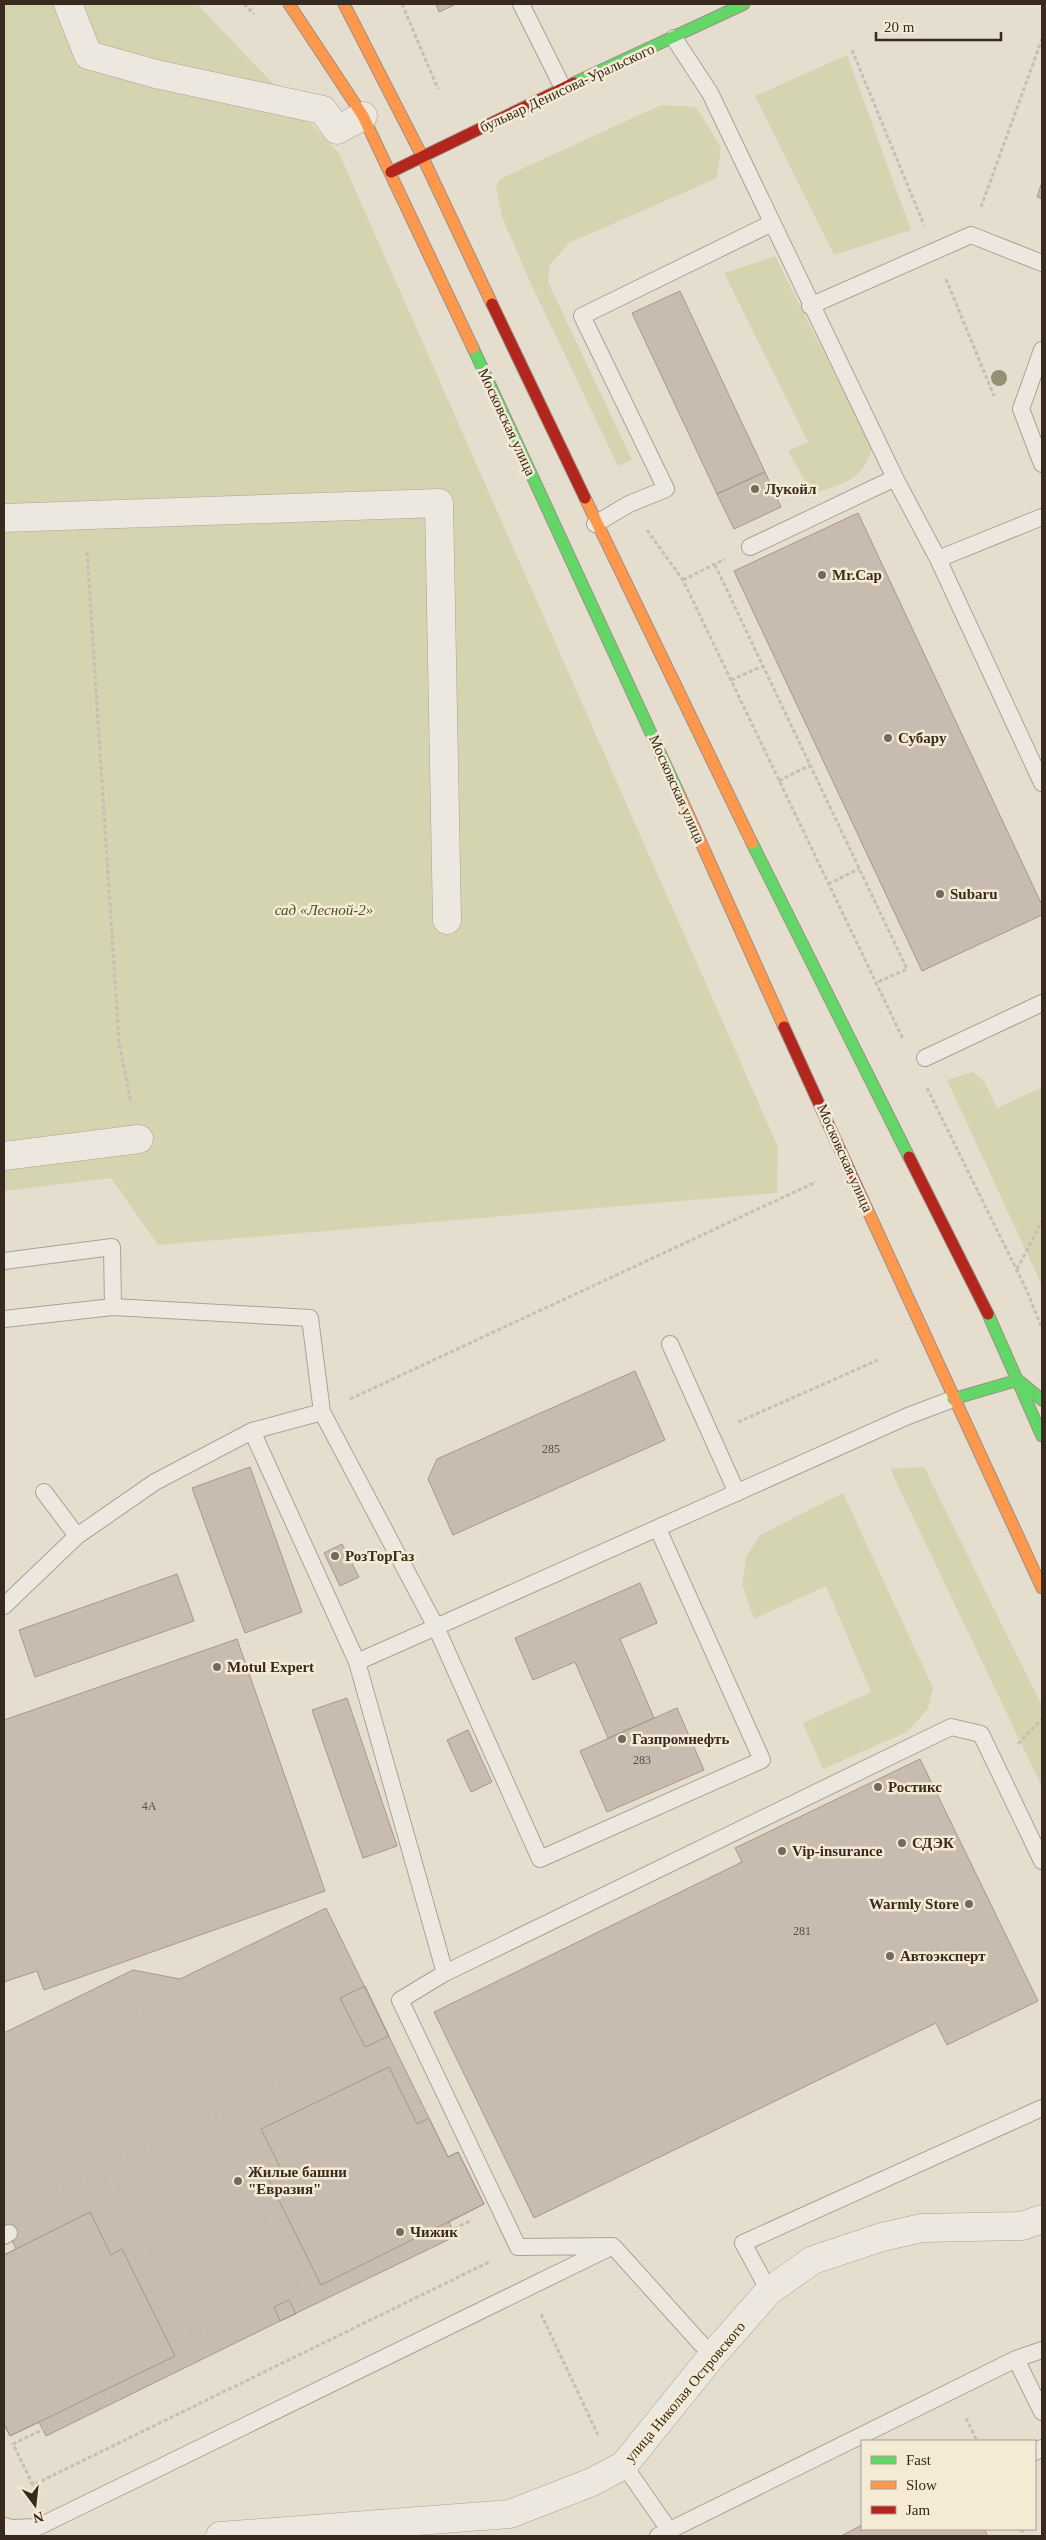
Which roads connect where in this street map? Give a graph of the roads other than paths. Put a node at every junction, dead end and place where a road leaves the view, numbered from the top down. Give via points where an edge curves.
1 (68, 4) edge
2 (289, 4) edge
3 (344, 4) edge
4 (520, 4) edge
5 (744, 4) edge
6 (674, 38) junction
7 (563, 88) junction
8 (362, 116) junction
9 (422, 156) junction
10 (391, 172) junction
11 (772, 223) junction
12 (1042, 263) edge
13 (810, 306) junction
14 (1042, 350) edge
15 (1042, 464) edge
16 (895, 478) junction
17 (1042, 516) edge
18 (4, 518) edge
19 (595, 524) junction
20 (750, 547) road end
21 (938, 559) junction
22 (1042, 783) edge
23 (447, 920) dead end
24 (1042, 1003) edge
25 (925, 1058) dead end
26 (139, 1139) road end
27 (4, 1156) edge
28 (4, 1260) edge
29 (113, 1307) junction
30 (4, 1319) edge
31 (670, 1344) dead end
32 (1018, 1380) junction
33 (953, 1399) junction
34 (1042, 1400) edge
35 (322, 1412) junction
36 (252, 1431) junction
37 (1042, 1436) edge
38 (44, 1492) dead end
39 (737, 1493) junction
40 (658, 1529) junction
41 (77, 1536) junction
42 (1042, 1588) edge
43 (4, 1606) edge
44 (436, 1627) junction
45 (357, 1662) junction
46 (1042, 1861) edge
47 (445, 1973) junction
48 (1042, 2108) edge
49 (1042, 2219) edge
50 (613, 2246) junction
51 (769, 2291) junction
52 (1042, 2350) edge
53 (712, 2356) junction
54 (1016, 2359) junction
55 (1042, 2412) edge
56 (624, 2465) junction
57 (4, 2526) edge
58 (664, 2533) edge
59 (220, 2536) edge

1 - 8 street via 88,55 156,74 323,110 336,130
2 - 8 main road, Московская улица
3 - 9 main road
4 - 7 lane
5 - 6 main road, бульвар Денисова-Уральского
6 - 7 main road, бульвар Денисова-Уральского
6 - 11 lane via 710,93
7 - 9 main road, бульвар Денисова-Уральского
8 - 10 main road, Московская улица
9 - 10 main road, бульвар Денисова-Уральского
9 - 19 main road
10 - 33 main road, Московская улица via 626,677
11 - 13 lane
11 - 19 lane via 582,316 666,489 628,504
12 - 13 lane via 971,235
13 - 16 lane
14 - 15 lane via 1022,409
16 - 20 lane
16 - 21 lane
17 - 21 lane
18 - 23 street via 439,503
19 - 32 main road via 704,749 986,1309
21 - 22 lane
24 - 25 lane
26 - 27 street
28 - 29 lane via 112,1248
29 - 30 lane
29 - 35 lane via 310,1318
31 - 39 lane
32 - 33 main road
32 - 34 main road
32 - 37 main road
33 - 39 lane
33 - 42 main road, Московская улица
35 - 36 lane
35 - 44 lane
36 - 41 lane via 155,1482
36 - 45 lane
38 - 41 lane
39 - 40 lane
40 - 44 lane
40 - 44 lane via 762,1760 540,1859
41 - 43 lane
44 - 45 lane
45 - 47 lane
46 - 47 lane via 980,1734 951,1727
47 - 50 lane via 400,2000 518,2247
48 - 51 lane via 743,2243
49 - 51 street, улица Николая Островского via 1022,2226 922,2228 882,2237 813,2260
50 - 53 lane
50 - 57 lane via 38,2527
51 - 53 street, улица Николая Островского
52 - 54 lane
53 - 56 street, улица Николая Островского
54 - 55 lane
54 - 58 lane
56 - 58 lane
56 - 59 street, улица Николая Островского via 592,2482 510,2514

